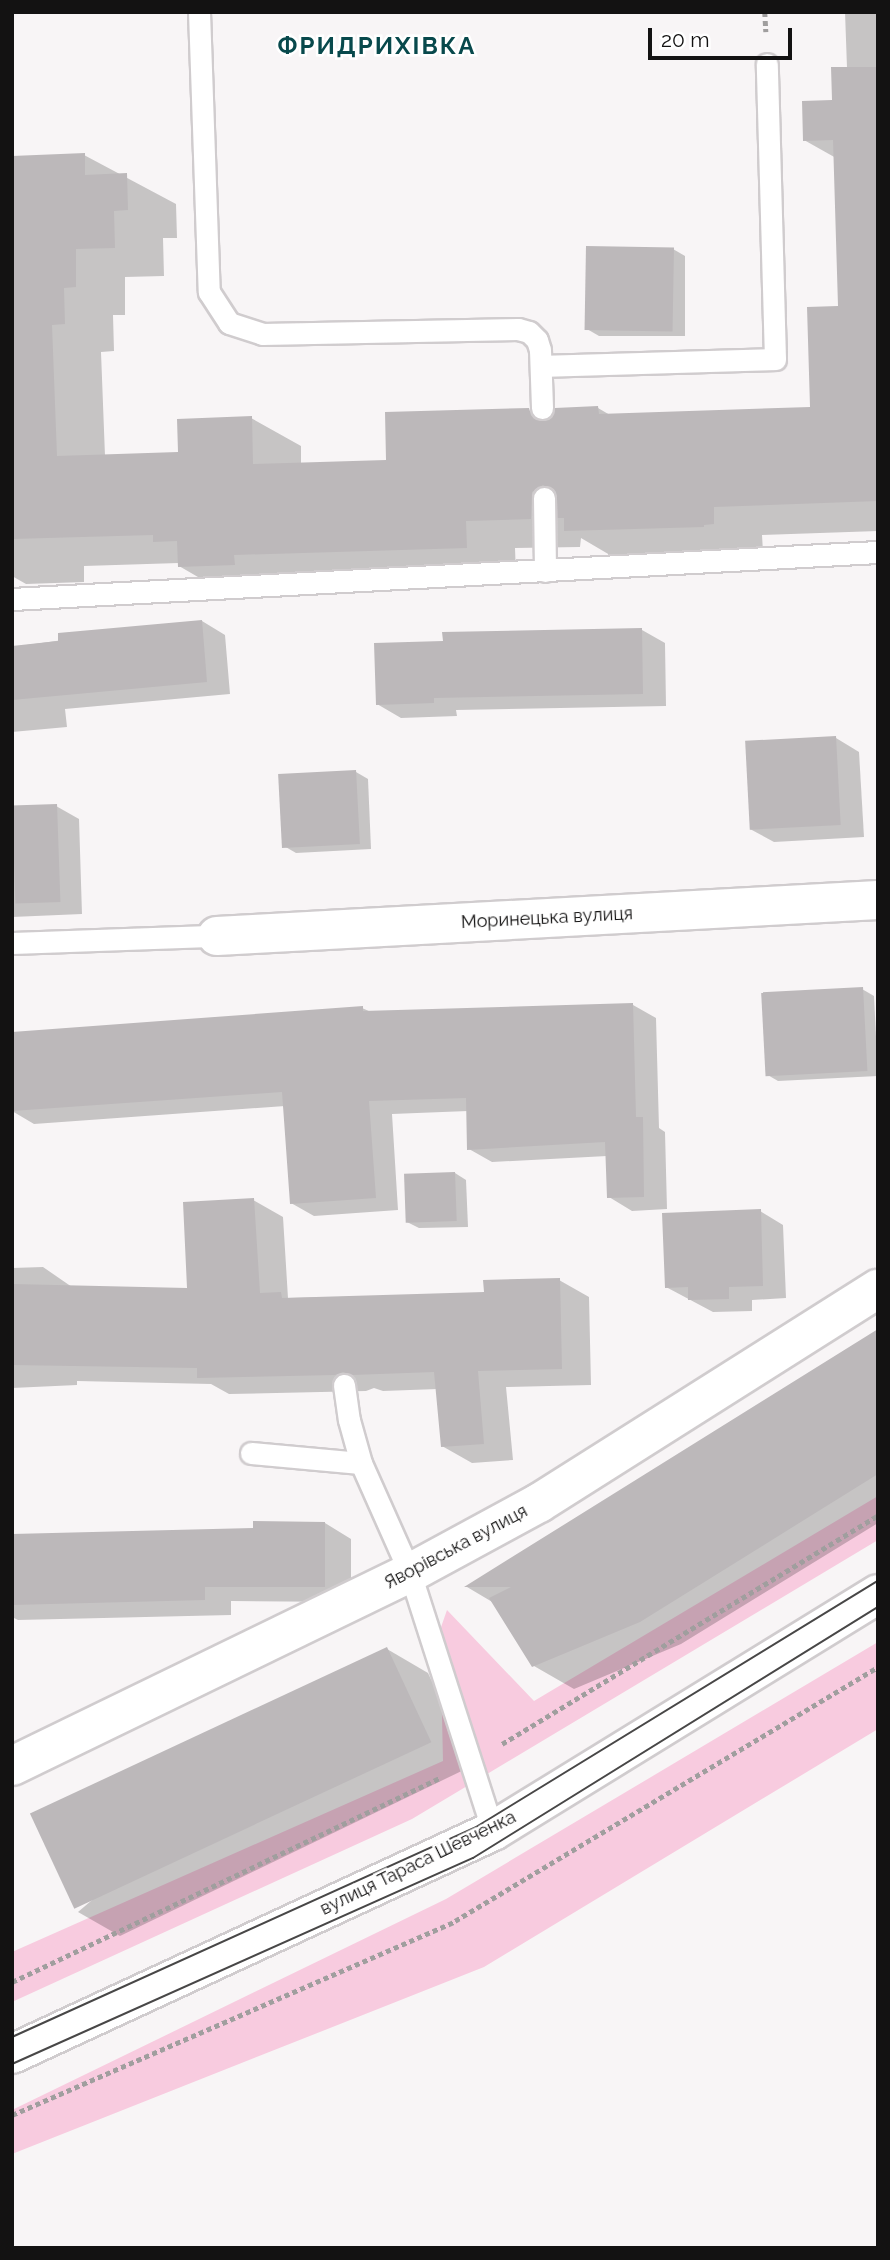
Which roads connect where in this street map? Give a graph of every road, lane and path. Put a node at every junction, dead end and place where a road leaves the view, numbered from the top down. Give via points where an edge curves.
1 (199, 12) edge
2 (767, 64) dead end
3 (541, 366) junction
4 (542, 408) dead end
5 (544, 498) dead end
6 (878, 552) edge
7 (545, 571) junction
8 (12, 599) edge
9 (878, 900) edge
10 (217, 936) joint
11 (12, 943) edge
12 (878, 1289) edge
13 (344, 1385) dead end
14 (251, 1453) dead end
15 (361, 1463) junction
16 (410, 1573) junction
17 (878, 1594) edge
18 (878, 1667) edge
19 (12, 1766) edge
20 (493, 1831) junction
21 (12, 2054) edge
22 (12, 2115) edge

1 - 3 lane via 209,292 229,323 262,334 518,329 537,340
2 - 3 lane via 775,359
3 - 4 lane
5 - 7 lane
6 - 7 lane
7 - 8 lane
9 - 10 street, Моринецька вулиця
10 - 11 lane
12 - 16 street, Яворівська вулиця via 539,1503
13 - 15 lane
14 - 15 lane
15 - 16 lane
16 - 19 street, Яворівська вулиця
16 - 20 lane
17 - 20 street, вулиця Тараса Шевченка
18 - 22 path via 455,1921
20 - 21 street, вулиця Тараса Шевченка

